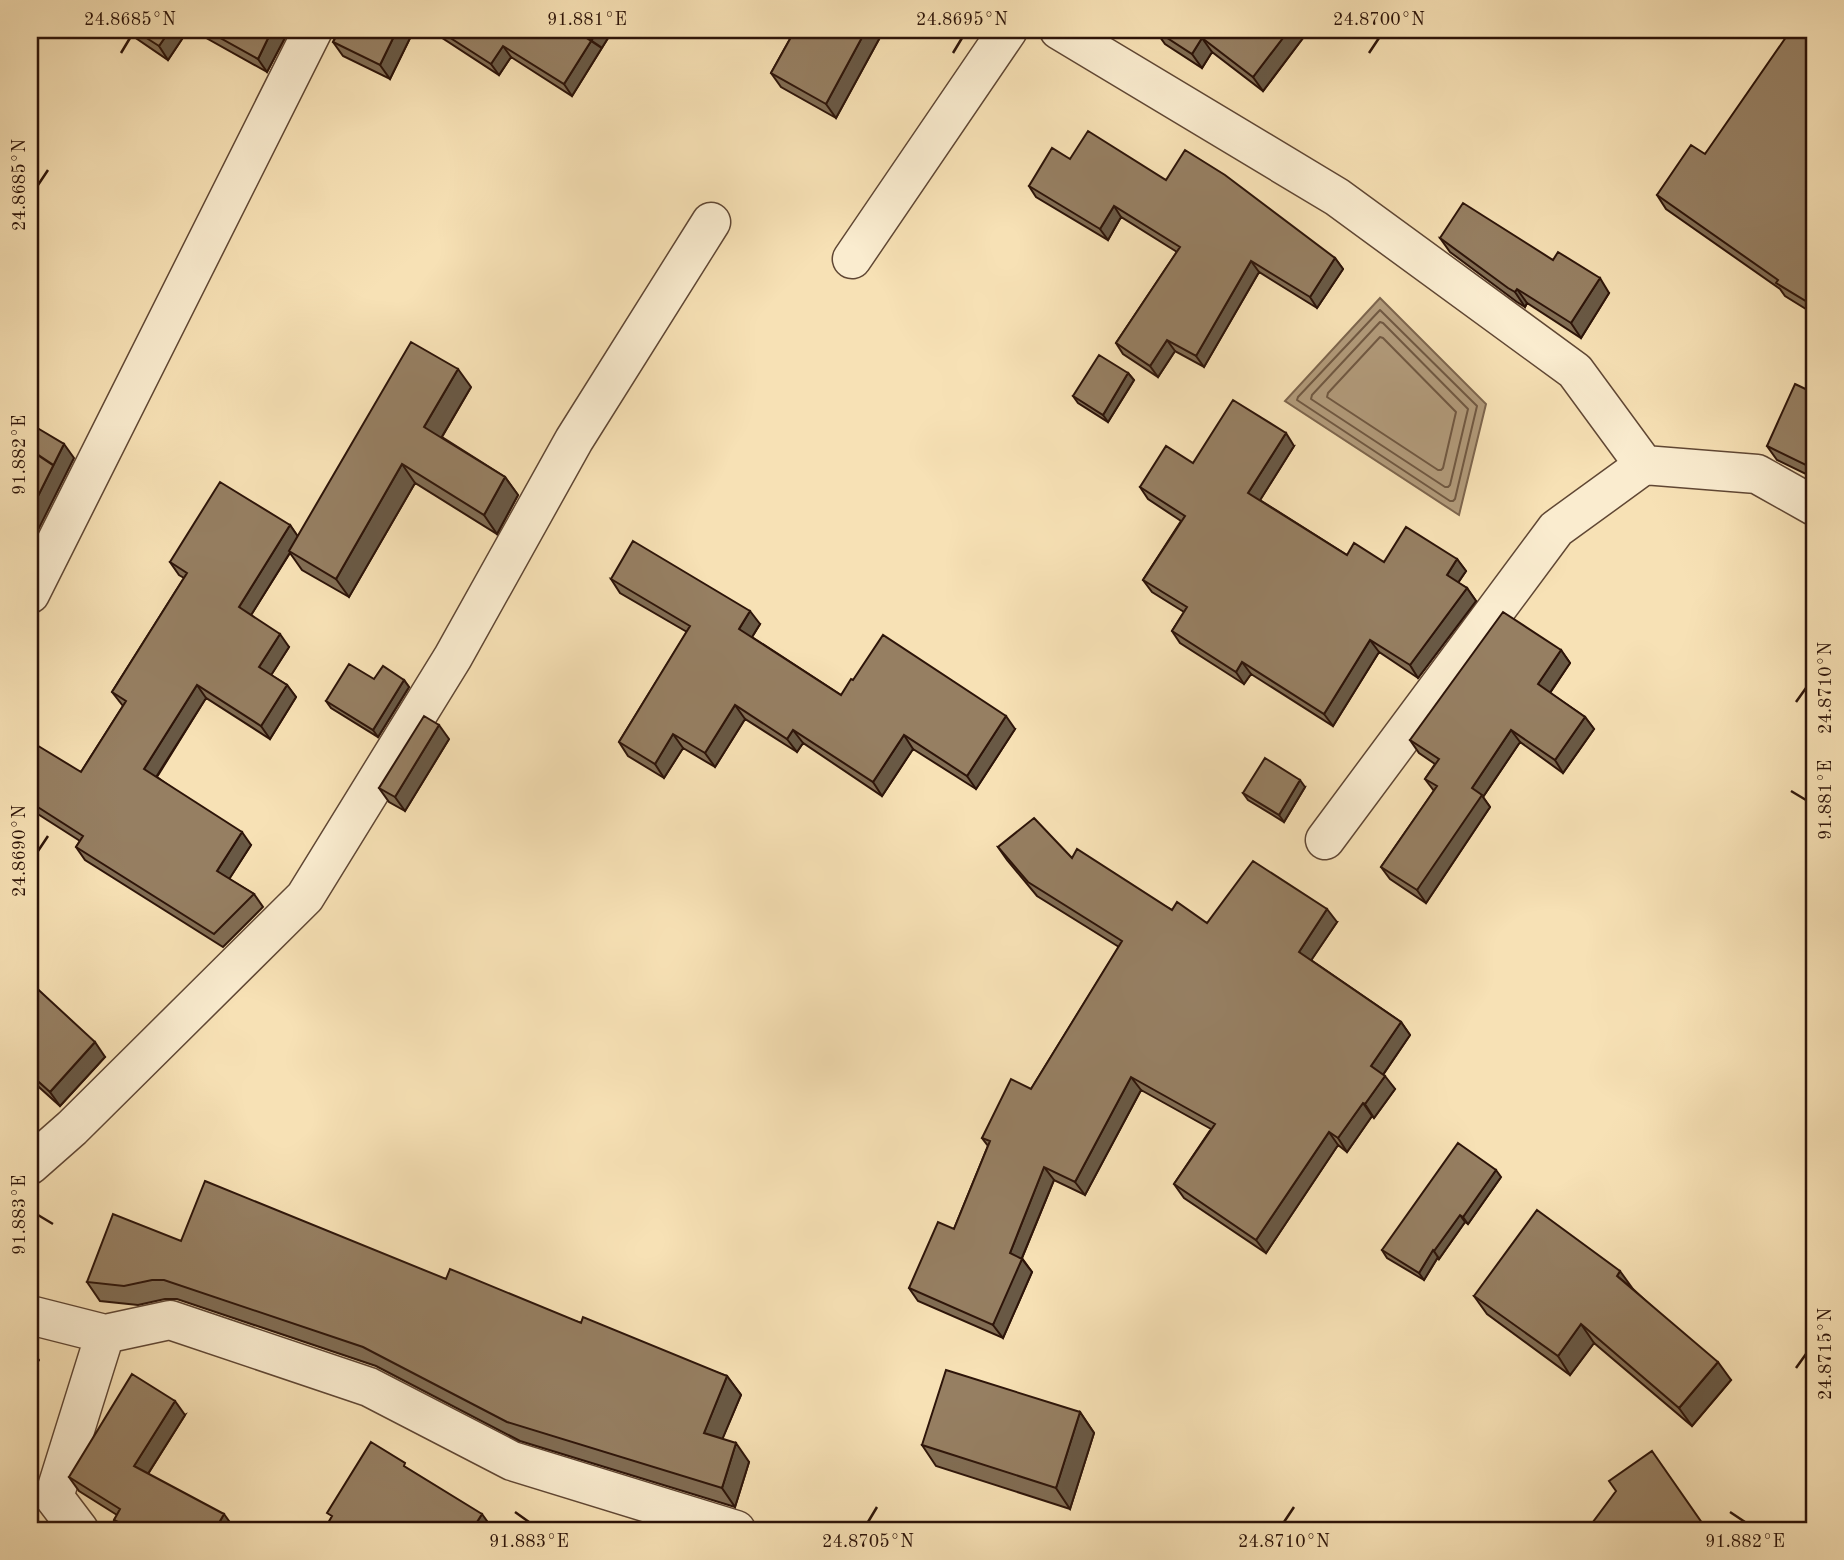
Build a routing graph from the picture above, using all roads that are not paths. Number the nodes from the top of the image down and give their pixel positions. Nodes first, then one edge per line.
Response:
1 (313, 30) edge
2 (1007, 30) edge
3 (1059, 30) edge
4 (711, 222) dead end
5 (852, 259) dead end
6 (1644, 465) junction
7 (1814, 506) edge
8 (30, 594) edge
9 (1325, 840) dead end
10 (30, 1165) edge
11 (30, 1315) edge
12 (106, 1334) junction
13 (79, 1530) edge
14 (736, 1530) edge

1 - 8 street
2 - 5 street
3 - 6 street
4 - 10 street
6 - 7 street
6 - 9 street
11 - 12 street
12 - 13 street
12 - 14 street

